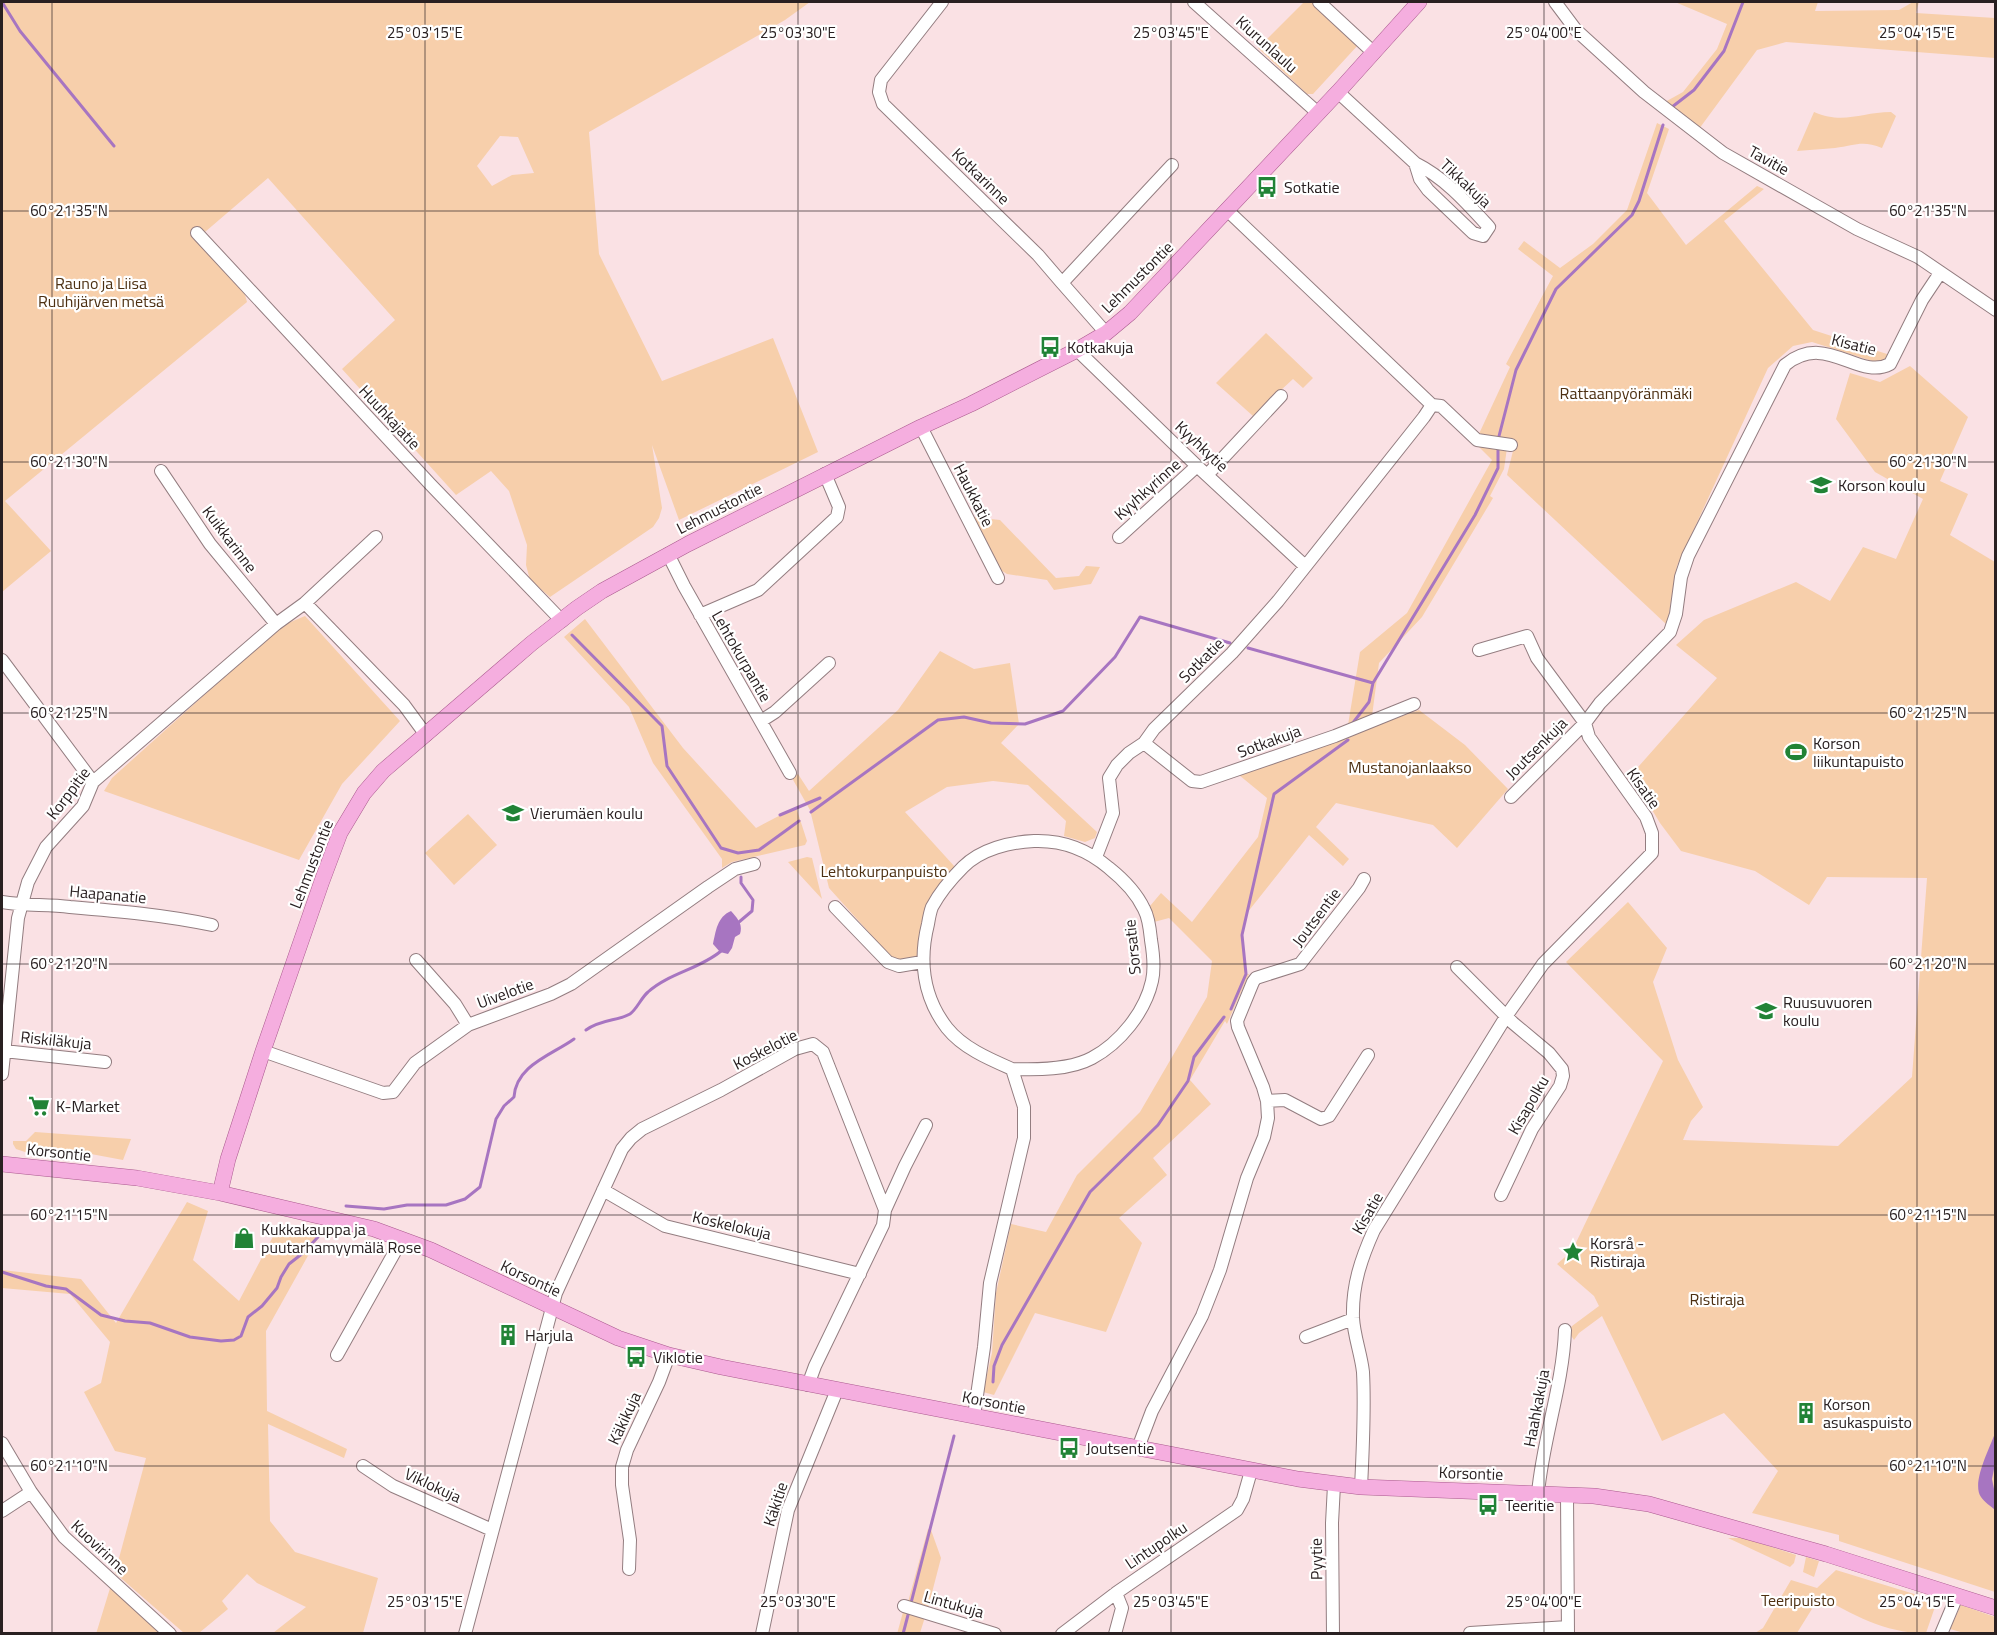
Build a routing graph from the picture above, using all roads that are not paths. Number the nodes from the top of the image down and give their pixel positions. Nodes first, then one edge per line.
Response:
1 (942, 2) edge
2 (1194, 2) edge
3 (1319, 2) edge
4 (1419, 2) edge
5 (1555, 2) edge
6 (1374, 53) junction
7 (1338, 92) junction
8 (1318, 113) junction
9 (1415, 163) junction
10 (1172, 165) dead end
11 (1227, 210) junction
12 (197, 233) dead end
13 (1940, 273) junction
14 (1062, 284) junction
15 (1995, 310) edge
16 (1106, 333) junction
17 (1077, 350) junction
18 (1281, 396) dead end
19 (1431, 405) junction
20 (921, 427) junction
21 (1511, 445) dead end
22 (1197, 466) junction
23 (162, 471) dead end
24 (825, 474) junction
25 (1208, 474) junction
26 (376, 537) dead end
27 (1119, 537) dead end
28 (668, 554) junction
29 (1305, 566) junction
30 (998, 578) dead end
31 (305, 603) junction
32 (700, 615) junction
33 (562, 621) junction
34 (276, 624) junction
35 (1479, 651) dead end
36 (2, 660) edge
37 (829, 663) dead end
38 (1413, 704) dead end
39 (760, 721) junction
40 (1584, 723) junction
41 (426, 735) junction
42 (1144, 743) junction
43 (790, 773) dead end
44 (93, 782) junction
45 (1511, 797) dead end
46 (1096, 856) junction
47 (754, 864) dead end
48 (1364, 879) dead end
49 (2, 902) edge
50 (21, 906) junction
51 (835, 907) dead end
52 (212, 925) dead end
53 (416, 960) dead end
54 (922, 962) junction
55 (1457, 967) dead end
56 (1507, 1015) junction
57 (468, 1025) junction
58 (4, 1051) junction
59 (263, 1051) junction
60 (1368, 1055) dead end
61 (105, 1062) dead end
62 (1012, 1069) junction
63 (2, 1074) edge
64 (1267, 1101) junction
65 (926, 1125) dead end
66 (2, 1164) edge
67 (603, 1190) junction
68 (220, 1193) junction
69 (1502, 1195) dead end
70 (885, 1210) junction
71 (402, 1239) junction
72 (860, 1274) junction
73 (552, 1308) junction
74 (1353, 1319) junction
75 (1565, 1330) dead end
76 (1306, 1337) dead end
77 (337, 1355) dead end
78 (669, 1356) junction
79 (808, 1385) junction
80 (837, 1390) junction
81 (974, 1416) junction
82 (2, 1443) edge
83 (1138, 1448) junction
84 (363, 1466) dead end
85 (1251, 1471) junction
86 (1334, 1485) junction
87 (1361, 1487) junction
88 (31, 1492) junction
89 (1538, 1493) junction
90 (1567, 1495) junction
91 (2, 1511) edge
92 (492, 1530) junction
93 (629, 1569) dead end
94 (1116, 1593) junction
95 (1957, 1596) junction
96 (904, 1606) dead end
97 (1995, 1608) edge
98 (1568, 1630) edge
99 (1470, 1633) edge
100 (170, 1634) edge
101 (465, 1634) edge
102 (762, 1634) edge
103 (995, 1634) edge
104 (1062, 1634) edge
105 (1115, 1634) edge
106 (1333, 1634) edge
107 (1941, 1634) edge

1 - 14 street, Kotkarinne
2 - 8 street, Kiurunlaulu
3 - 6 street
4 - 6 main road, Lehmustontie
5 - 13 street, Tavitie
6 - 7 main road, Lehmustontie
7 - 8 main road, Lehmustontie
7 - 9 street, Tikkakuja
8 - 11 main road, Lehmustontie
9 - 9 street, Tikkakuja
10 - 14 street
11 - 16 main road, Lehmustontie
11 - 19 street
12 - 33 street, Huuhkajatie
13 - 15 street, Tavitie
13 - 40 street, Kisatie
14 - 16 street
16 - 17 main road, Lehmustontie
17 - 20 main road, Lehmustontie
17 - 22 street, Kyyhkytie
18 - 25 street
19 - 21 street
19 - 29 street, Sotkatie
20 - 24 main road, Lehmustontie
20 - 30 street, Haukkatie
22 - 25 street, Kyyhkytie
22 - 27 street, Kyyhkyrinne
23 - 34 street, Kuikkarinne
24 - 28 main road, Lehmustontie
24 - 32 street
25 - 29 street, Kyyhkytie
26 - 31 street, Korppitie
28 - 32 street, Lehtokurpantie
28 - 33 main road, Lehmustontie
29 - 42 street, Sotkatie
31 - 34 street, Korppitie
31 - 41 street
32 - 39 street, Lehtokurpantie
33 - 41 main road, Lehmustontie
34 - 44 street, Korppitie
35 - 40 street
36 - 44 street
37 - 39 street
38 - 42 street, Sotkakuja
39 - 43 street, Lehtokurpantie
40 - 45 street, Joutsenkuja
40 - 56 street, Kisatie
41 - 59 main road, Lehmustontie
42 - 46 street, Sotkatie
44 - 50 street, Korppitie
46 - 54 street, Sorsatie
46 - 62 street, Sorsatie
47 - 57 street, Uivelotie
48 - 64 street, Joutsentie
49 - 50 street, Haapanatie
50 - 52 street, Haapanatie
50 - 58 street, Korppitie
51 - 54 street
53 - 57 street
54 - 62 street, Sorsatie
55 - 56 street
56 - 69 street, Kisapolku
56 - 74 street, Kisatie
57 - 59 street, Uivelotie
58 - 61 street, Riskiläkuja
58 - 63 street, Korppitie
59 - 68 main road, Lehmustontie
60 - 64 street
62 - 81 street
64 - 83 street, Joutsentie
65 - 70 street
66 - 68 main road, Korsontie
67 - 70 street, Koskelotie
67 - 72 street, Koskelokuja
67 - 73 street, Koskelotie
68 - 71 main road, Korsontie
70 - 72 street
71 - 73 main road, Korsontie
71 - 77 street
72 - 79 street
73 - 78 main road, Korsontie
73 - 92 street
74 - 76 street
74 - 87 street, Kisatie
75 - 89 street, Haahkakuja
78 - 79 main road, Korsontie
78 - 93 street, Käkikuja
79 - 80 main road, Korsontie
80 - 81 main road, Korsontie
80 - 102 street, Käkitie
81 - 83 main road, Korsontie
82 - 88 street, Kuovirinne
83 - 85 main road, Korsontie
84 - 92 street, Viklokuja
85 - 86 main road, Korsontie
85 - 94 street, Lintupolku
86 - 87 main road, Korsontie
86 - 106 street, Pyytie
87 - 89 main road, Korsontie
88 - 91 street
88 - 100 street, Kuovirinne
89 - 90 main road, Korsontie
90 - 95 main road, Korsontie
90 - 98 street
92 - 101 street
94 - 104 street, Lintupolku
94 - 105 street
95 - 97 main road, Korsontie
95 - 107 street
96 - 103 street, Lintukuja
98 - 99 street

